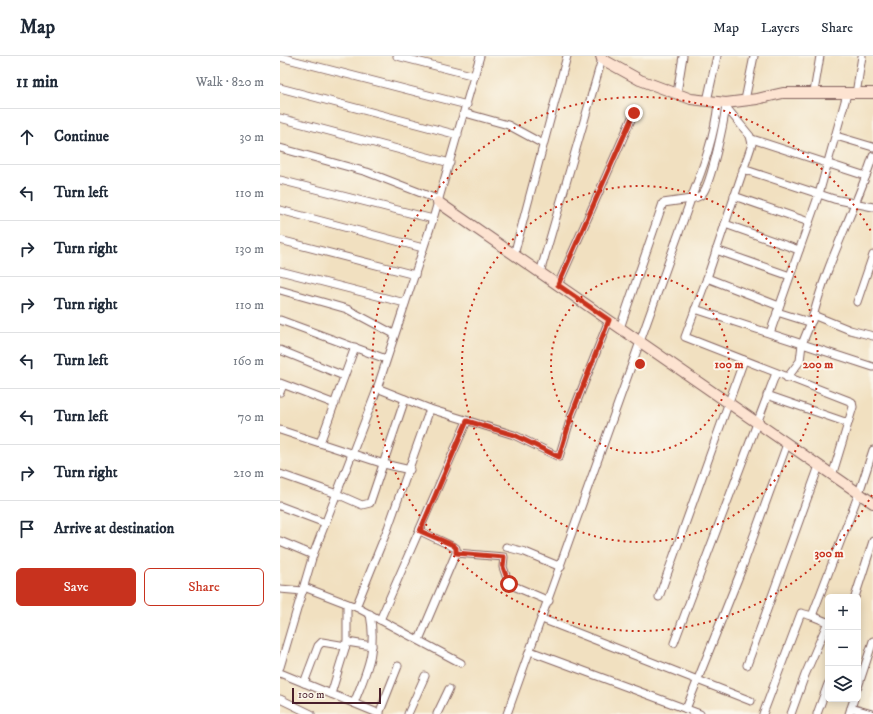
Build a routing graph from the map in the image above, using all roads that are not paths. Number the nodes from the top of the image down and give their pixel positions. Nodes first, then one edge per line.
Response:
1 (396, 56) edge
2 (480, 56) edge
3 (567, 56) edge
4 (683, 56) edge
5 (718, 56) edge
6 (754, 56) edge
7 (820, 56) edge
8 (862, 56) edge
9 (280, 57) edge
10 (601, 57) edge
11 (475, 76) junction
12 (280, 88) edge
13 (814, 92) junction
14 (677, 93) junction
15 (873, 93) edge
16 (851, 94) junction
17 (745, 100) junction
18 (707, 101) junction
19 (724, 104) junction
20 (466, 109) junction
21 (634, 113) dead end
22 (280, 118) edge
23 (458, 135) junction
24 (836, 136) junction
25 (752, 139) junction
26 (544, 144) junction
27 (873, 147) edge
28 (280, 148) edge
29 (872, 161) edge
30 (450, 163) junction
31 (826, 164) junction
32 (743, 169) junction
33 (866, 176) junction
34 (280, 180) edge
35 (819, 194) junction
36 (734, 196) junction
37 (691, 199) junction
38 (439, 201) junction
39 (856, 203) junction
40 (873, 206) edge
41 (280, 210) edge
42 (433, 219) junction
43 (809, 222) junction
44 (725, 224) junction
45 (280, 240) edge
46 (423, 248) junction
47 (716, 250) junction
48 (799, 250) junction
49 (514, 255) junction
50 (873, 255) edge
51 (280, 271) edge
52 (540, 273) junction
53 (415, 274) junction
54 (790, 276) junction
55 (707, 278) junction
56 (558, 285) junction
57 (280, 290) edge
58 (857, 302) dead end
59 (405, 303) junction
60 (695, 309) junction
61 (778, 309) junction
62 (812, 318) junction
63 (280, 320) edge
64 (609, 320) junction
65 (620, 328) junction
66 (770, 333) junction
67 (394, 334) junction
68 (873, 336) edge
69 (639, 341) junction
70 (802, 344) junction
71 (355, 347) junction
72 (280, 350) edge
73 (386, 359) junction
74 (744, 360) junction
75 (873, 368) edge
76 (776, 373) junction
77 (344, 376) junction
78 (787, 378) junction
79 (281, 384) edge
80 (377, 388) junction
81 (280, 392) edge
82 (768, 395) junction
83 (405, 399) junction
84 (728, 403) junction
85 (335, 404) junction
86 (430, 409) junction
87 (467, 421) junction
88 (757, 423) junction
89 (848, 424) junction
90 (280, 430) edge
91 (320, 443) junction
92 (787, 444) junction
93 (873, 450) edge
94 (353, 454) junction
95 (384, 464) junction
96 (819, 466) junction
97 (410, 470) junction
98 (280, 474) edge
99 (832, 476) junction
100 (859, 493) junction
101 (337, 494) junction
102 (873, 503) edge
103 (280, 506) edge
104 (325, 523) junction
105 (420, 531) junction
106 (873, 541) edge
107 (280, 542) edge
108 (506, 547) dead end
109 (456, 553) junction
110 (313, 555) junction
111 (561, 567) junction
112 (304, 589) junction
113 (280, 590) edge
114 (856, 594) edge
115 (658, 597) dead end
116 (549, 601) junction
117 (347, 604) junction
118 (356, 607) junction
119 (370, 614) junction
120 (812, 616) junction
121 (542, 619) junction
122 (380, 620) junction
123 (825, 621) edge
124 (825, 629) edge
125 (419, 640) junction
126 (873, 642) edge
127 (674, 643) dead end
128 (346, 644) junction
129 (372, 646) junction
130 (530, 651) junction
131 (461, 664) dead end
132 (747, 665) dead end
133 (398, 666) dead end
134 (280, 667) edge
135 (280, 673) edge
136 (425, 676) dead end
137 (861, 679) edge
138 (698, 680) junction
139 (304, 683) junction
140 (449, 689) dead end
141 (825, 692) edge
142 (331, 694) junction
143 (280, 699) edge
144 (751, 701) dead end
145 (354, 703) junction
146 (686, 709) junction
147 (850, 711) edge
148 (311, 714) edge
149 (379, 714) edge
150 (408, 714) edge
151 (437, 714) edge
152 (507, 714) edge
153 (700, 714) edge
154 (762, 714) edge
155 (791, 714) edge
156 (817, 714) edge
157 (872, 714) edge

1 - 11 street
2 - 11 street
3 - 26 street
4 - 14 street
5 - 18 street
6 - 17 street
7 - 13 street
8 - 16 street
9 - 20 street
10 - 14 street
10 - 52 street
11 - 20 street
12 - 23 street
13 - 16 street
13 - 17 street
14 - 18 street
15 - 16 street
16 - 24 street
17 - 19 street
18 - 19 street
19 - 25 street
19 - 37 street
19 - 37 street
20 - 23 street
20 - 26 street
21 - 56 street
22 - 30 street
23 - 30 street
24 - 27 street
24 - 31 street
25 - 31 street
25 - 32 street
26 - 49 street
28 - 38 street
29 - 33 street
30 - 38 street
31 - 33 street
31 - 35 street
32 - 35 street
32 - 36 street
33 - 39 street
34 - 42 street
35 - 39 street
35 - 43 street
36 - 43 street
36 - 44 street
37 - 65 street
37 - 69 street
38 - 42 street
38 - 49 street
39 - 40 street
39 - 62 street
41 - 46 street
42 - 46 street
43 - 48 street
44 - 47 street
44 - 48 street
45 - 53 street
46 - 53 street
47 - 54 street
47 - 55 street
48 - 54 street
49 - 52 street
50 - 58 street
51 - 59 street
52 - 56 street
53 - 59 street
54 - 61 street
55 - 60 street
55 - 61 street
56 - 64 street
57 - 67 street
59 - 67 street
60 - 66 street
60 - 74 street
61 - 62 street
61 - 66 street
62 - 68 street
62 - 70 street
63 - 71 street
64 - 65 street
64 - 87 street
65 - 69 street
66 - 70 street
67 - 73 street
69 - 84 street
69 - 111 street
70 - 75 street
70 - 78 street
71 - 73 street
71 - 77 street
72 - 77 street
73 - 80 street
74 - 76 street
74 - 84 street
76 - 78 street
76 - 82 street
77 - 85 street
78 - 89 street
79 - 81 street
79 - 85 street
80 - 83 street
80 - 94 street
82 - 88 street
82 - 89 street
83 - 86 street
83 - 95 street
84 - 88 street
84 - 115 street
85 - 91 street
86 - 87 street
86 - 97 street
87 - 105 street
88 - 92 street
88 - 127 street
89 - 99 street
90 - 91 street
91 - 94 street
92 - 96 street
92 - 138 street
93 - 100 street
94 - 95 street
94 - 101 street
95 - 97 street
95 - 101 street
96 - 99 street
96 - 132 street
97 - 118 street
98 - 101 street
99 - 100 street
100 - 102 street
100 - 120 street
101 - 104 street
103 - 104 street
104 - 110 street
105 - 109 street
105 - 122 street
106 - 114 street
107 - 110 street
108 - 111 street
109 - 116 street
109 - 125 street
110 - 112 street
111 - 116 street
112 - 113 street
112 - 117 street
112 - 134 street
116 - 121 street
117 - 118 street
117 - 128 street
118 - 119 street
119 - 122 street
119 - 129 street
120 - 123 street
120 - 154 street
121 - 130 street
121 - 138 street
122 - 125 street
124 - 155 street
125 - 131 street
126 - 137 street
128 - 129 street
128 - 139 street
128 - 142 street
129 - 145 street
130 - 146 street
130 - 152 street
133 - 149 street
135 - 139 street
136 - 150 street
138 - 144 street
138 - 146 street
139 - 142 street
140 - 151 street
141 - 156 street
142 - 145 street
143 - 148 street
145 - 149 street
146 - 153 street
147 - 157 street

